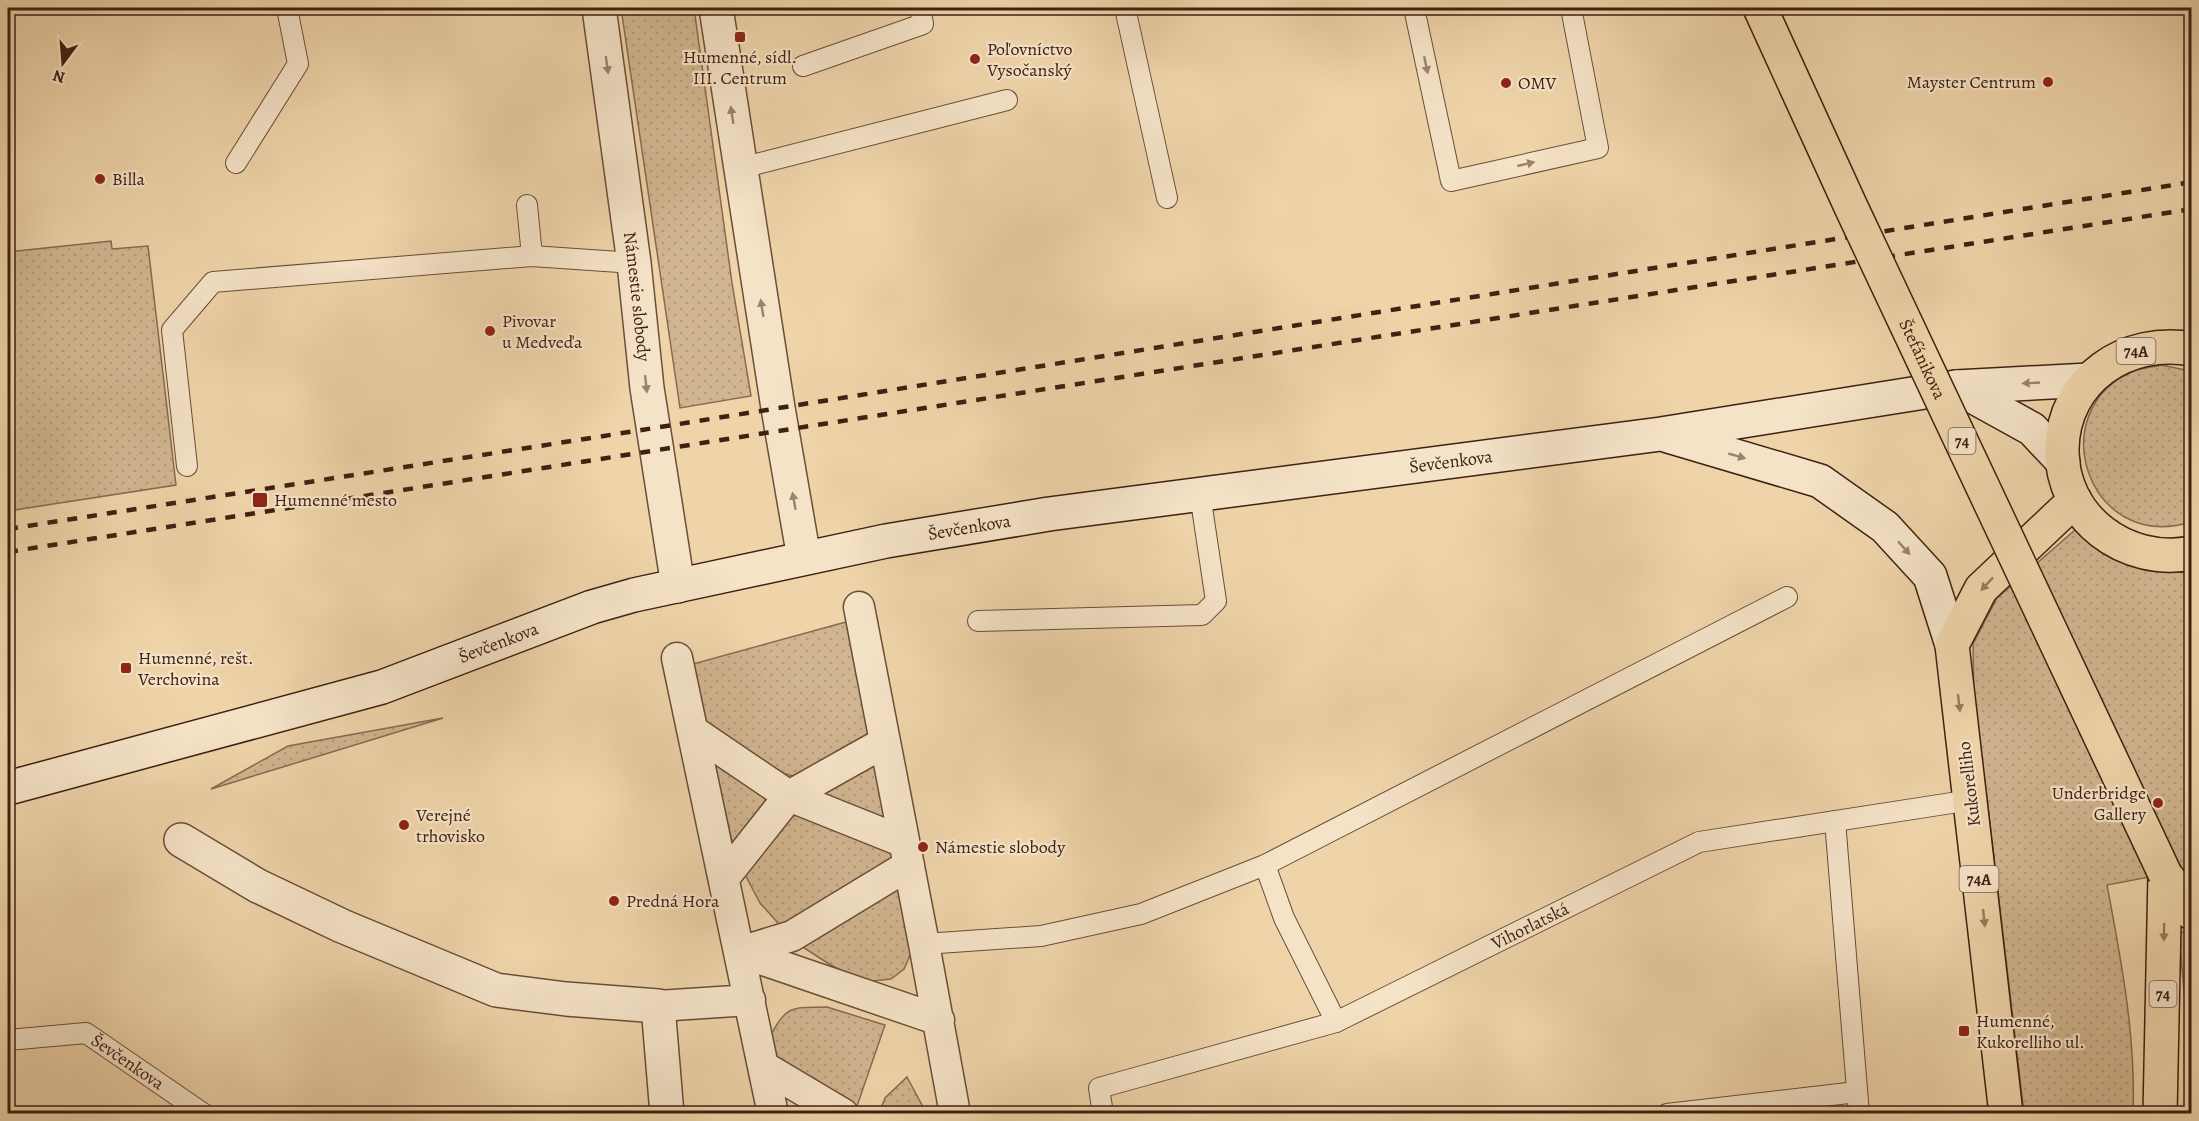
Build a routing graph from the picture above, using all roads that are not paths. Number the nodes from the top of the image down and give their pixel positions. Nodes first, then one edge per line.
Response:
1 (288, 8) edge
2 (599, 8) edge
3 (716, 8) edge
4 (920, 8) edge
5 (1125, 8) edge
6 (1414, 8) edge
7 (1571, 8) edge
8 (1760, 8) edge
9 (803, 66) dead end
10 (1007, 100) dead end
11 (236, 163) dead end
12 (741, 168) junction
13 (1167, 198) dead end
14 (527, 205) dead end
15 (532, 256) junction
16 (634, 263) junction
17 (2192, 349) edge
18 (2090, 380) junction
19 (1956, 387) junction
20 (1660, 434) junction
21 (2063, 462) junction
22 (187, 466) dead end
23 (1200, 494) junction
24 (2075, 500) junction
25 (2192, 554) edge
26 (804, 558) junction
27 (678, 586) junction
28 (1787, 597) dead end
29 (859, 607) dead end
30 (978, 621) dead end
31 (1952, 645) junction
32 (677, 658) dead end
33 (693, 731) junction
34 (885, 742) junction
35 (8, 788) edge
36 (789, 796) junction
37 (1971, 800) junction
38 (1835, 821) junction
39 (181, 840) dead end
40 (907, 854) junction
41 (1265, 865) junction
42 (2165, 873) junction
43 (724, 878) junction
44 (2192, 913) edge
45 (924, 944) junction
46 (740, 952) junction
47 (750, 1000) junction
48 (658, 1006) junction
49 (939, 1020) junction
50 (1336, 1022) junction
51 (8, 1040) edge
52 (764, 1066) junction
53 (1857, 1092) junction
54 (204, 1113) edge
55 (667, 1113) edge
56 (774, 1113) edge
57 (843, 1113) edge
58 (955, 1113) edge
59 (1103, 1113) edge
60 (1667, 1113) edge
61 (1859, 1113) edge
62 (2006, 1113) edge
63 (2160, 1113) edge

1 - 11 lane
2 -> 16 main road, Námestie slobody
12 -> 3 main road
4 - 9 lane
5 - 13 lane
6 -> 7 lane
8 - 42 main road, Štefánikova / 74, bridge
10 - 12 lane
26 -> 12 main road
14 - 15 lane
15 - 16 lane
15 - 22 lane
16 -> 27 main road, Námestie slobody
17 - 18 main road, 74A
18 -> 19 main road, Ševčenkova
18 - 21 main road, 74A
19 - 20 main road, Ševčenkova
19 - 21 main road
20 - 23 main road, Ševčenkova
20 -> 31 main road
21 - 24 main road, 74A
23 - 26 main road, Ševčenkova
23 - 30 lane
24 - 25 main road, 74A
24 -> 31 main road
26 - 27 main road, Ševčenkova
27 - 35 main road, Ševčenkova
28 - 41 lane
29 - 34 street
31 -> 37 main road, Kukorelliho / 74A
32 - 33 street
33 - 36 street
33 - 43 street
34 - 36 street
34 - 40 street
36 - 40 street
36 - 43 street
37 - 38 lane, Vihorlatská
37 -> 62 main road, Kukorelliho / 74A
38 - 50 lane, Vihorlatská
38 - 53 lane
39 - 48 main road
40 - 45 street
40 - 46 street
41 - 45 lane
41 - 50 lane
42 - 44 main road, 74
42 -> 63 main road, 74
43 - 46 street
45 - 49 street
46 - 47 street
46 - 49 street
47 - 48 street
47 - 52 street
48 - 55 main road
49 - 58 street
50 - 59 lane, Vihorlatská
51 - 54 lane, Ševčenkova
52 - 56 street
52 - 57 street
53 - 60 lane
53 - 61 lane

